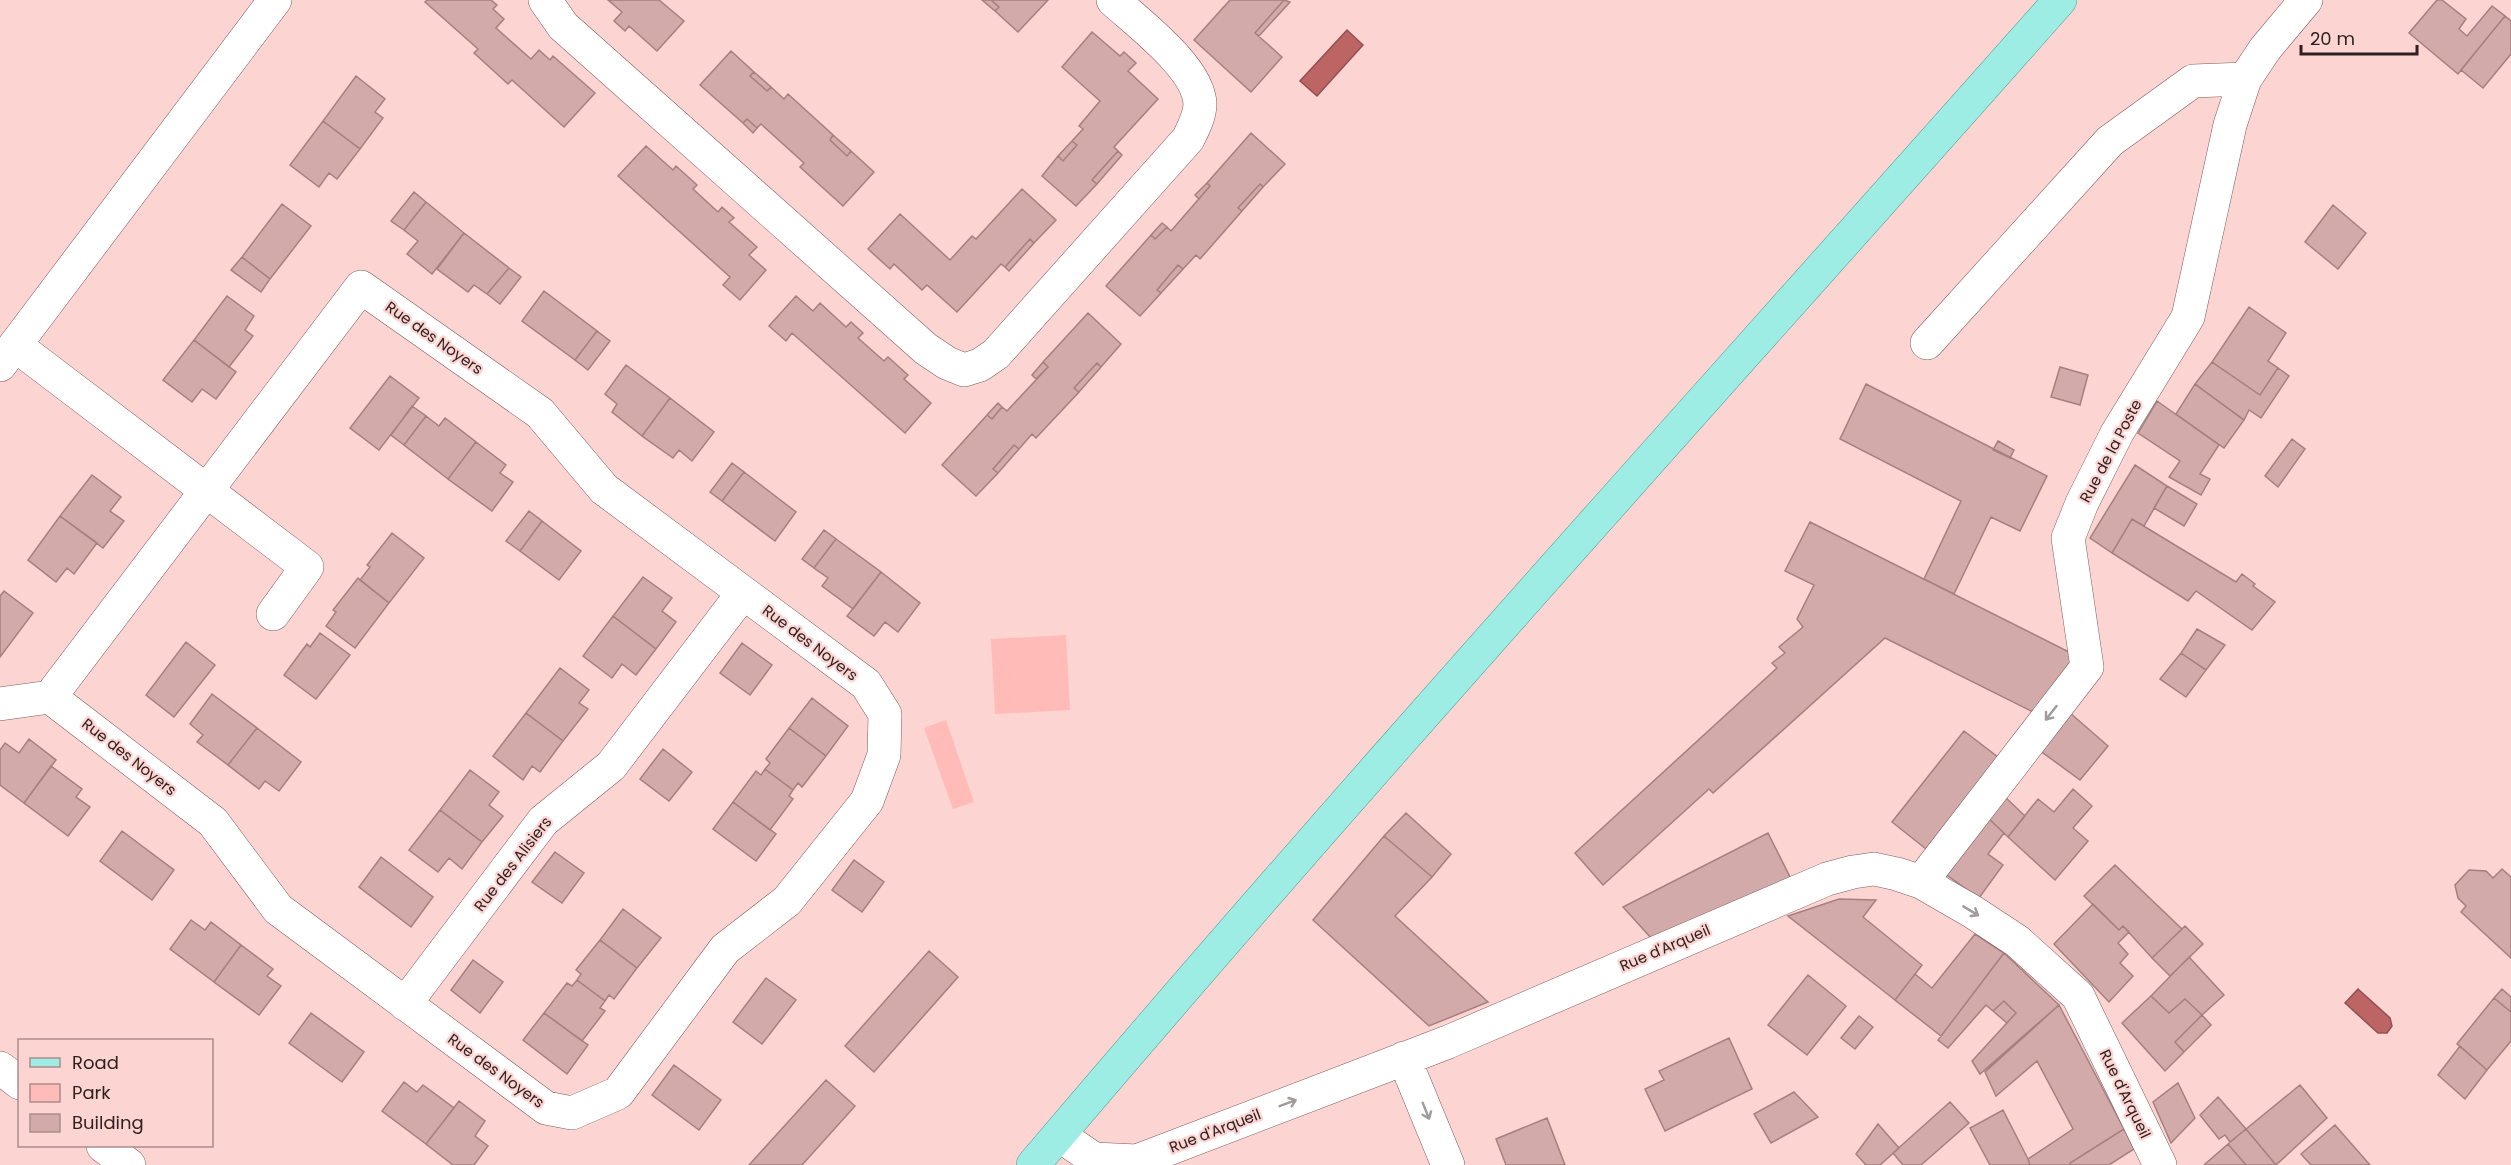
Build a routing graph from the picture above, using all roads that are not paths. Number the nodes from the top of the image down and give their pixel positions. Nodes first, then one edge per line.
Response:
1 (276, 0) edge
2 (545, 0) edge
3 (1113, 0) edge
4 (2060, 0) edge
5 (2306, 0) edge
6 (2245, 79) junction
7 (1927, 344) dead end
8 (7, 355) edge
9 (205, 492) junction
10 (743, 592) junction
11 (273, 614) dead end
12 (50, 697) junction
13 (0, 704) edge
14 (1921, 882) junction
15 (405, 1004) junction
16 (1404, 1058) junction
17 (0, 1068) edge
18 (18, 1082) edge
19 (1059, 1135) junction
20 (104, 1147) edge
21 (129, 1165) edge
22 (1034, 1165) edge
23 (1448, 1165) edge
24 (2160, 1165) edge

1 - 8 street
2 - 3 street
4 - 19 main road
5 - 6 street, Rue de la Poste
6 - 7 street
6 -> 14 street, Rue de la Poste
8 - 9 street
9 - 10 street, Rue des Noyers
9 - 11 street
9 - 12 street, Rue des Noyers
10 - 15 street, Rue des Alisiers
10 - 15 street, Rue des Noyers
12 - 13 street
12 - 15 street, Rue des Noyers
14 - 16 street, Rue d'Arqueil
14 -> 24 street, Rue d'Arqueil
19 -> 16 street, Rue d'Arqueil
16 -> 23 street
17 - 18 street
19 - 22 main road
20 - 21 street

